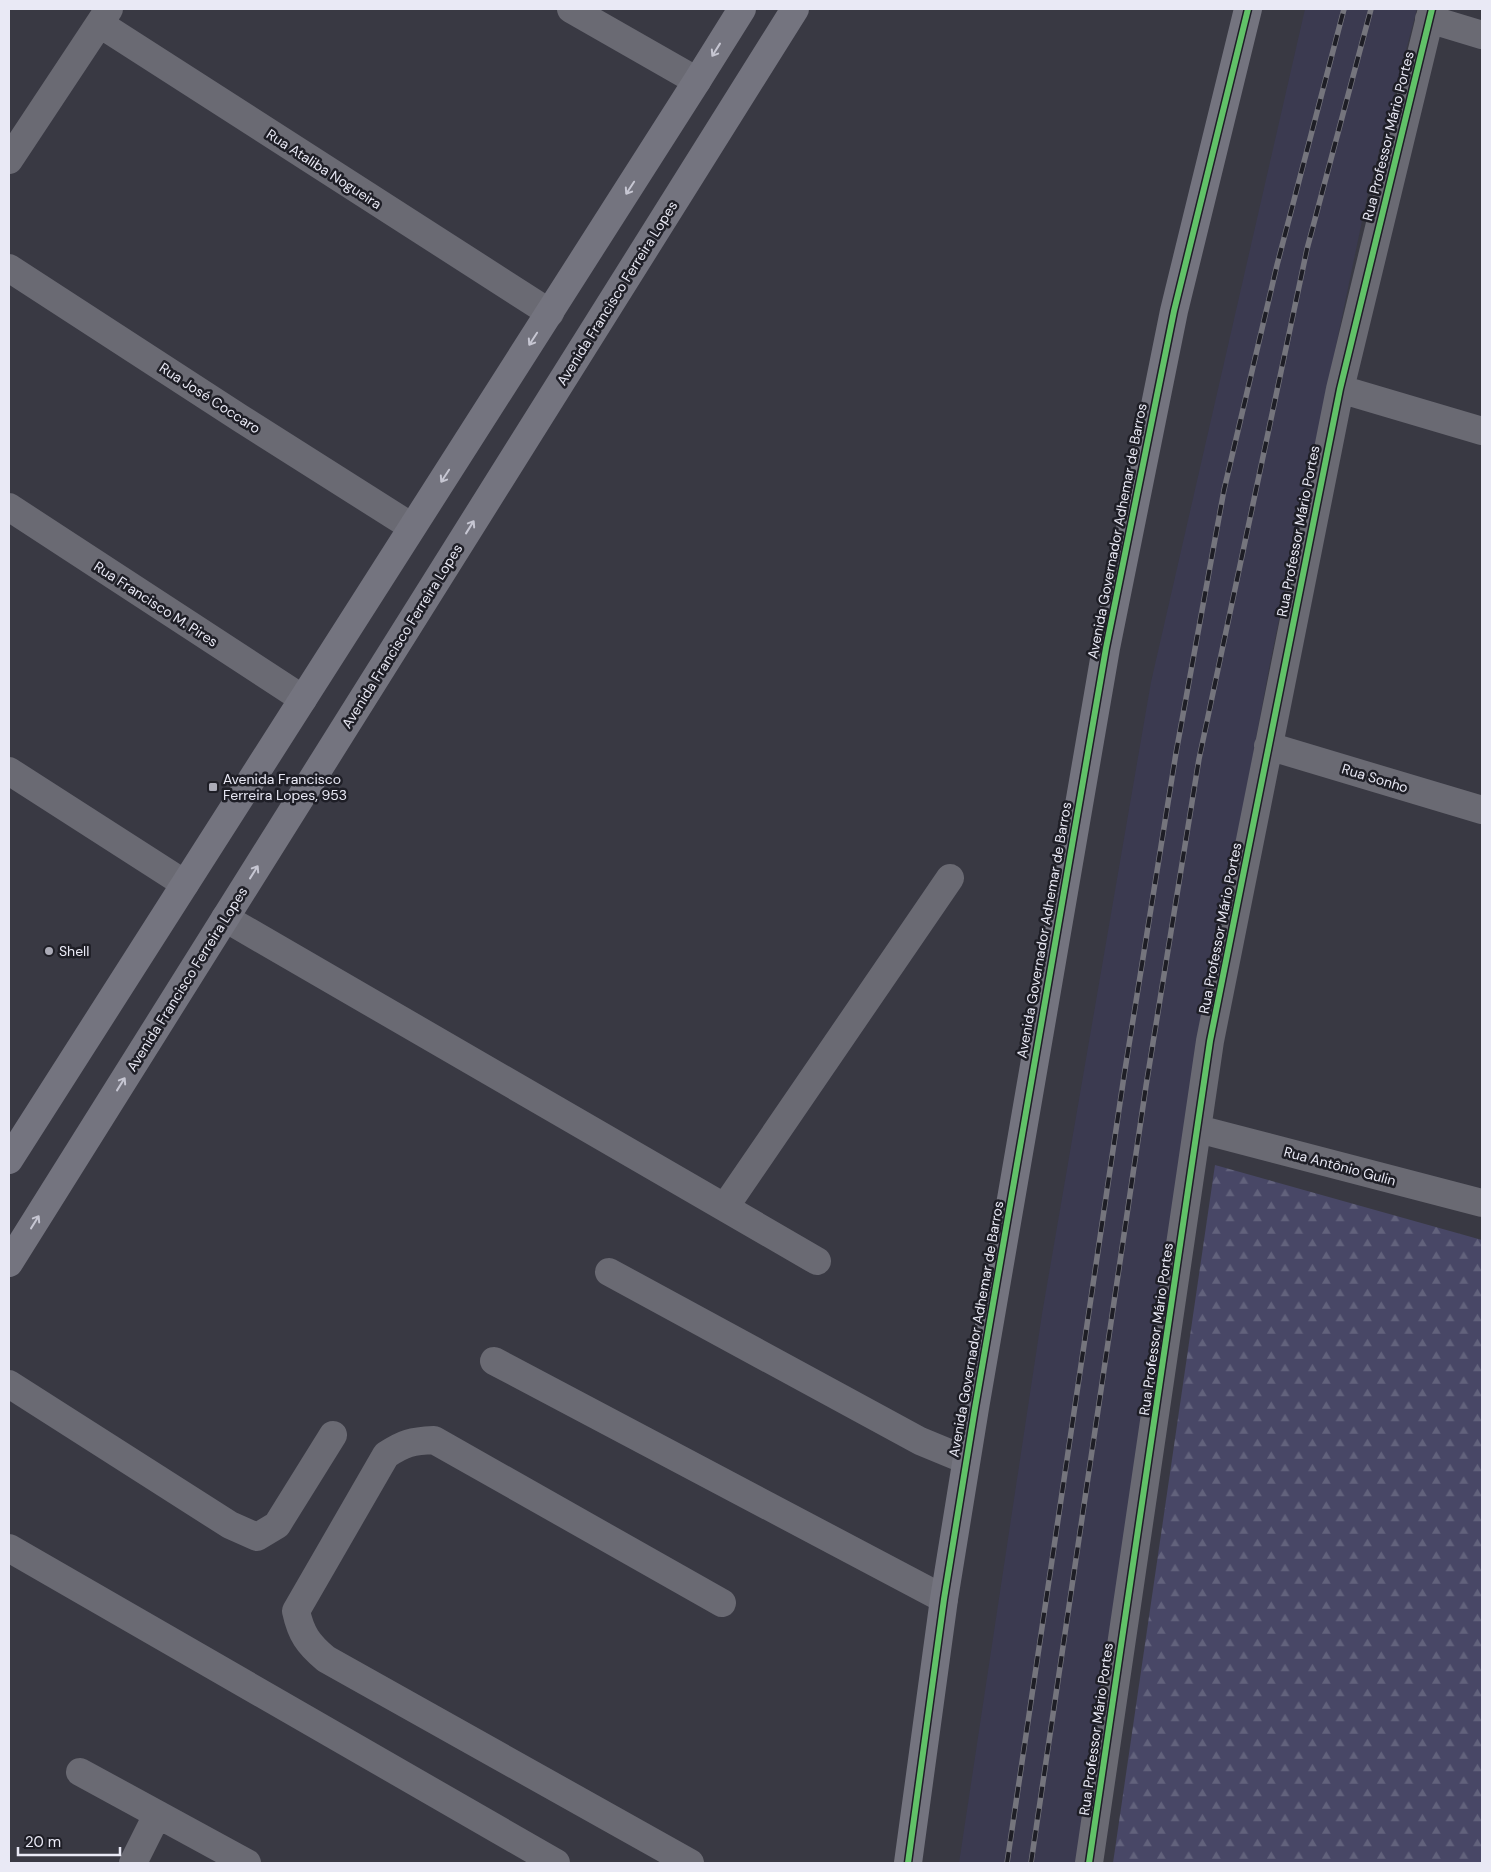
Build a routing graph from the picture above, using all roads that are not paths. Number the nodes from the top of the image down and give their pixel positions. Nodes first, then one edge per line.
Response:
1 (571, 9) edge
2 (742, 9) edge
3 (795, 9) edge
4 (1248, 9) edge
5 (1430, 14) edge
6 (105, 17) edge
7 (1482, 35) edge
8 (697, 82) junction
9 (9, 160) edge
10 (9, 268) edge
11 (550, 313) junction
12 (1340, 389) junction
13 (1482, 430) edge
14 (9, 507) edge
15 (412, 527) junction
16 (303, 699) junction
17 (1268, 746) junction
18 (9, 771) edge
19 (1482, 810) edge
20 (950, 878) dead end
21 (184, 884) junction
22 (225, 918) junction
23 (1198, 1129) junction
24 (9, 1160) edge
25 (1482, 1203) edge
26 (725, 1207) junction
27 (817, 1261) dead end
28 (9, 1263) edge
29 (609, 1272) dead end
30 (494, 1361) dead end
31 (9, 1384) edge
32 (333, 1436) dead end
33 (966, 1460) junction
34 (9, 1548) edge
35 (944, 1599) junction
36 (722, 1603) dead end
37 (80, 1772) dead end
38 (157, 1815) junction
39 (133, 1863) edge
40 (247, 1863) edge
41 (556, 1863) edge
42 (690, 1863) edge
43 (908, 1863) edge
44 (1089, 1863) edge

1 - 8 street
2 -> 8 main road
22 -> 3 main road, Avenida Francisco Ferreira Lopes
4 - 33 main road, Avenida Governador Adhemar de Barros
5 - 7 street
5 - 12 street, Rua Professor Mário Portes
6 - 9 street
6 - 11 street, Rua Ataliba Nogueira
8 -> 11 main road
10 - 15 street, Rua José Coccaro
11 -> 15 main road
12 - 13 street
12 - 17 street, Rua Professor Mário Portes
14 - 16 street, Rua Francisco M. Pires
15 - 16 main road
16 - 21 main road
17 - 19 street, Rua Sonho
17 - 23 street, Rua Professor Mário Portes
18 - 21 street
20 - 26 street
21 - 24 main road
22 - 26 street
28 -> 22 main road, Avenida Francisco Ferreira Lopes
23 - 25 street, Rua Antônio Gulin
23 - 44 street, Rua Professor Mário Portes
26 - 27 street
29 - 33 street
30 - 35 street
31 - 32 street
33 - 35 main road, Avenida Governador Adhemar de Barros
34 - 41 street
35 - 43 main road, Avenida Governador Adhemar de Barros
36 - 42 street
37 - 38 street
38 - 39 street
38 - 40 street

